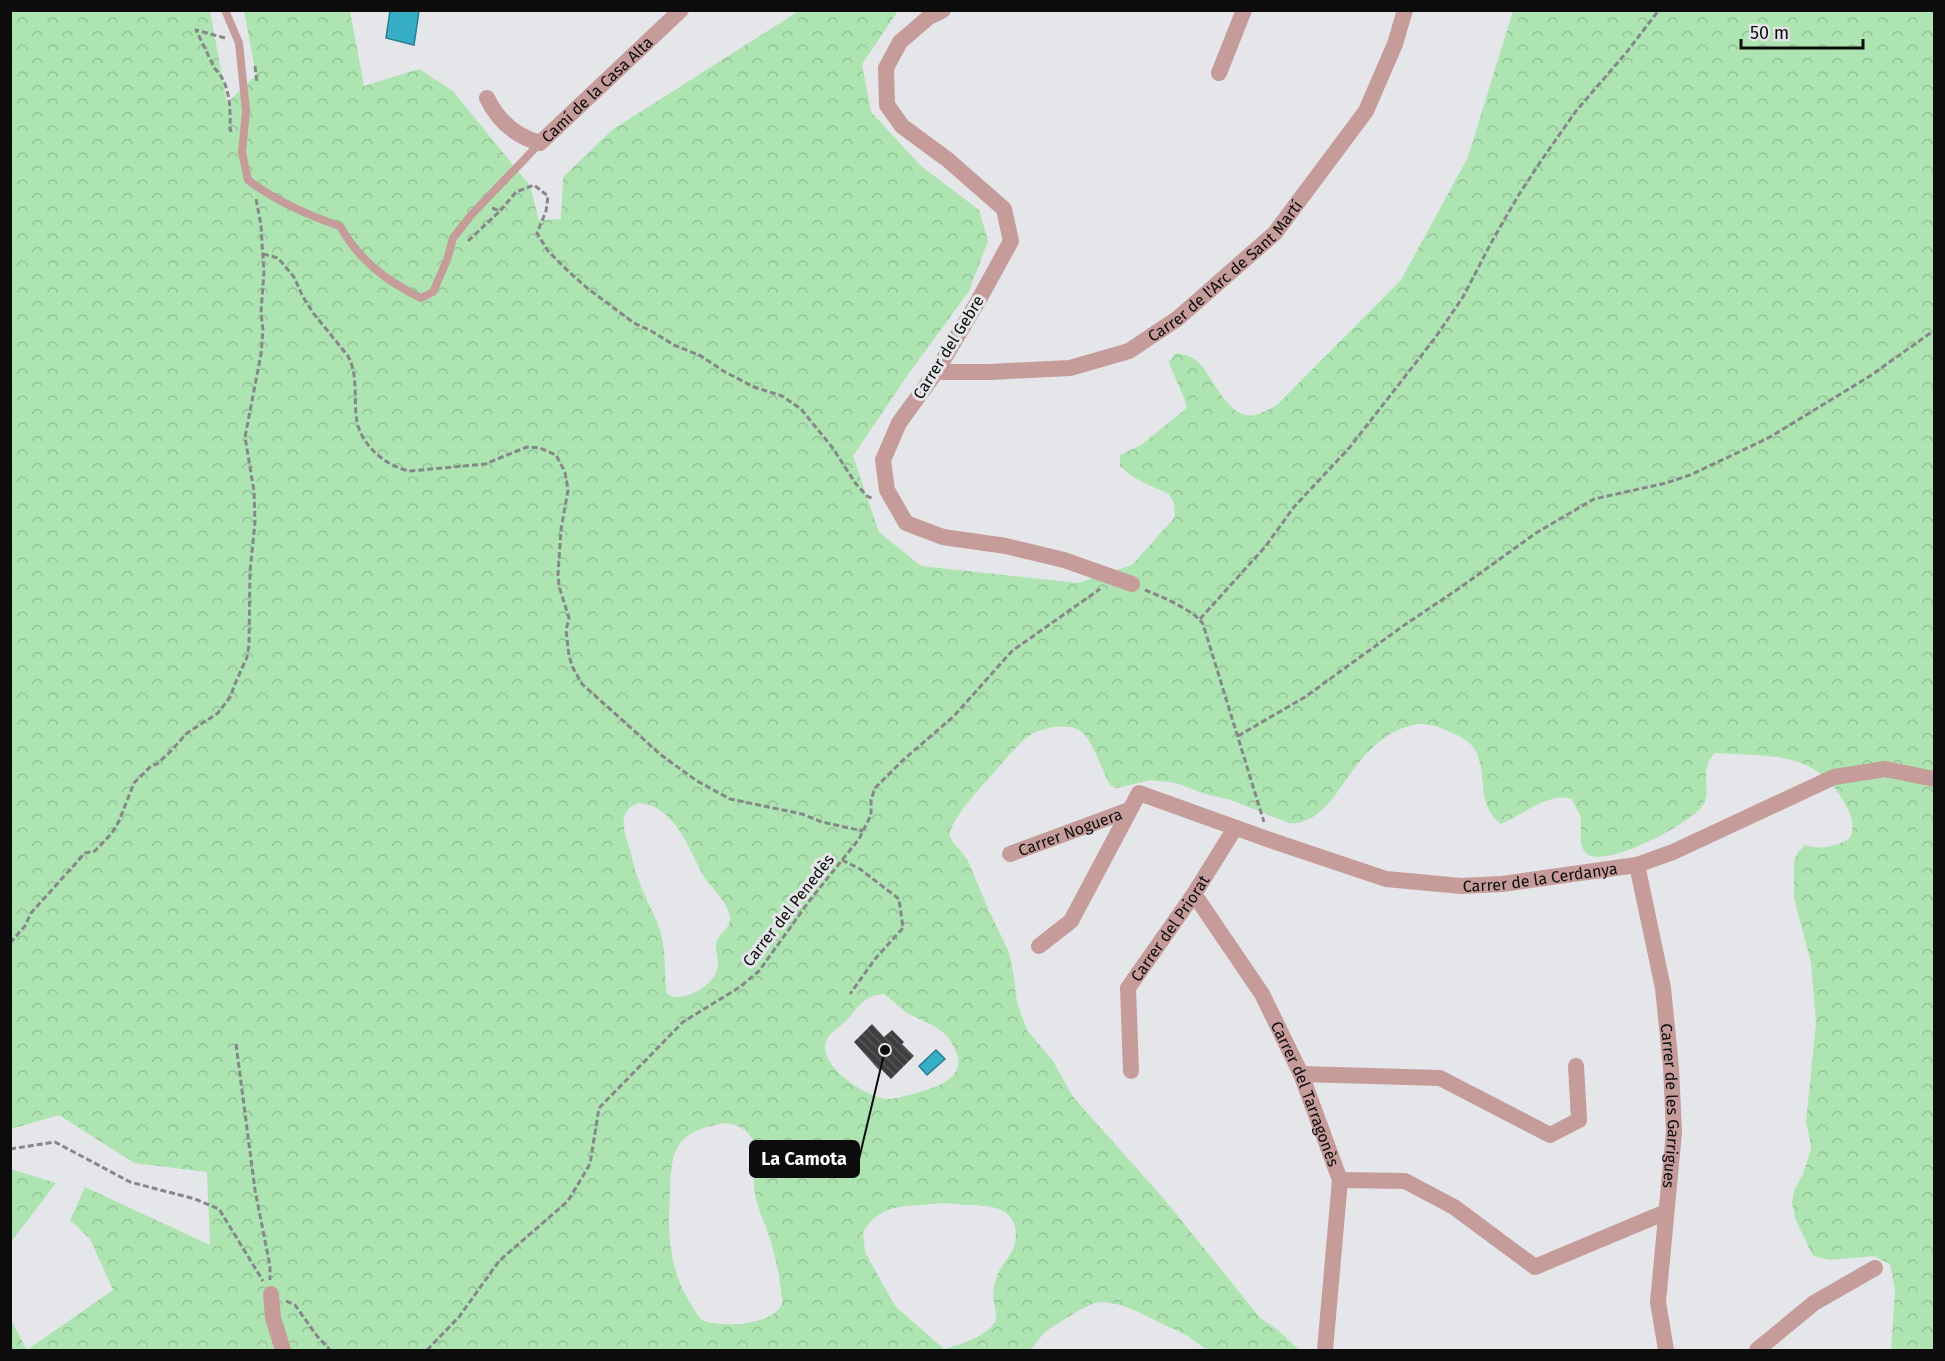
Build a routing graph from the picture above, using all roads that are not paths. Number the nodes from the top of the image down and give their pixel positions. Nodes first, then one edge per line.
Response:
1 (225, 10) edge
2 (681, 10) edge
3 (943, 10) edge
4 (1245, 10) edge
5 (1405, 10) edge
6 (1219, 73) dead end
7 (487, 98) dead end
8 (540, 143) junction
9 (936, 372) junction
10 (1132, 584) road end
11 (1935, 779) edge
12 (1129, 810) junction
13 (1235, 828) junction
14 (1010, 854) dead end
15 (1637, 865) junction
16 (1194, 894) junction
17 (1039, 946) dead end
18 (1576, 1066) dead end
19 (1131, 1071) dead end
20 (1301, 1074) junction
21 (1340, 1180) junction
22 (1666, 1212) junction
23 (1875, 1268) dead end
24 (271, 1294) road end
25 (283, 1350) edge
26 (1325, 1350) edge
27 (1666, 1350) edge
28 (1756, 1350) edge

1 - 8 lane
2 - 8 street, Camí de la Casa Alta
3 - 9 street, Carrer del Gebre
4 - 6 street
5 - 9 street, Carrer de l'Arc de Sant Martí
7 - 8 street, Camí de la Casa Alta
9 - 10 street, Carrer del Gebre
11 - 15 street, Carrer de la Cerdanya
12 - 13 street, Carrer de la Cerdanya
12 - 14 street, Carrer Noguera
12 - 17 street
13 - 15 street, Carrer de la Cerdanya
13 - 16 street, Carrer del Priorat
15 - 22 street, Carrer de les Garrigues
16 - 19 street, Carrer del Priorat
16 - 20 street, Carrer del Tarragonès
18 - 20 street
20 - 21 street, Carrer del Tarragonès
21 - 22 street
21 - 26 street, Carrer del Tarragonès
22 - 27 street, Carrer de les Garrigues
23 - 28 street
24 - 25 street

